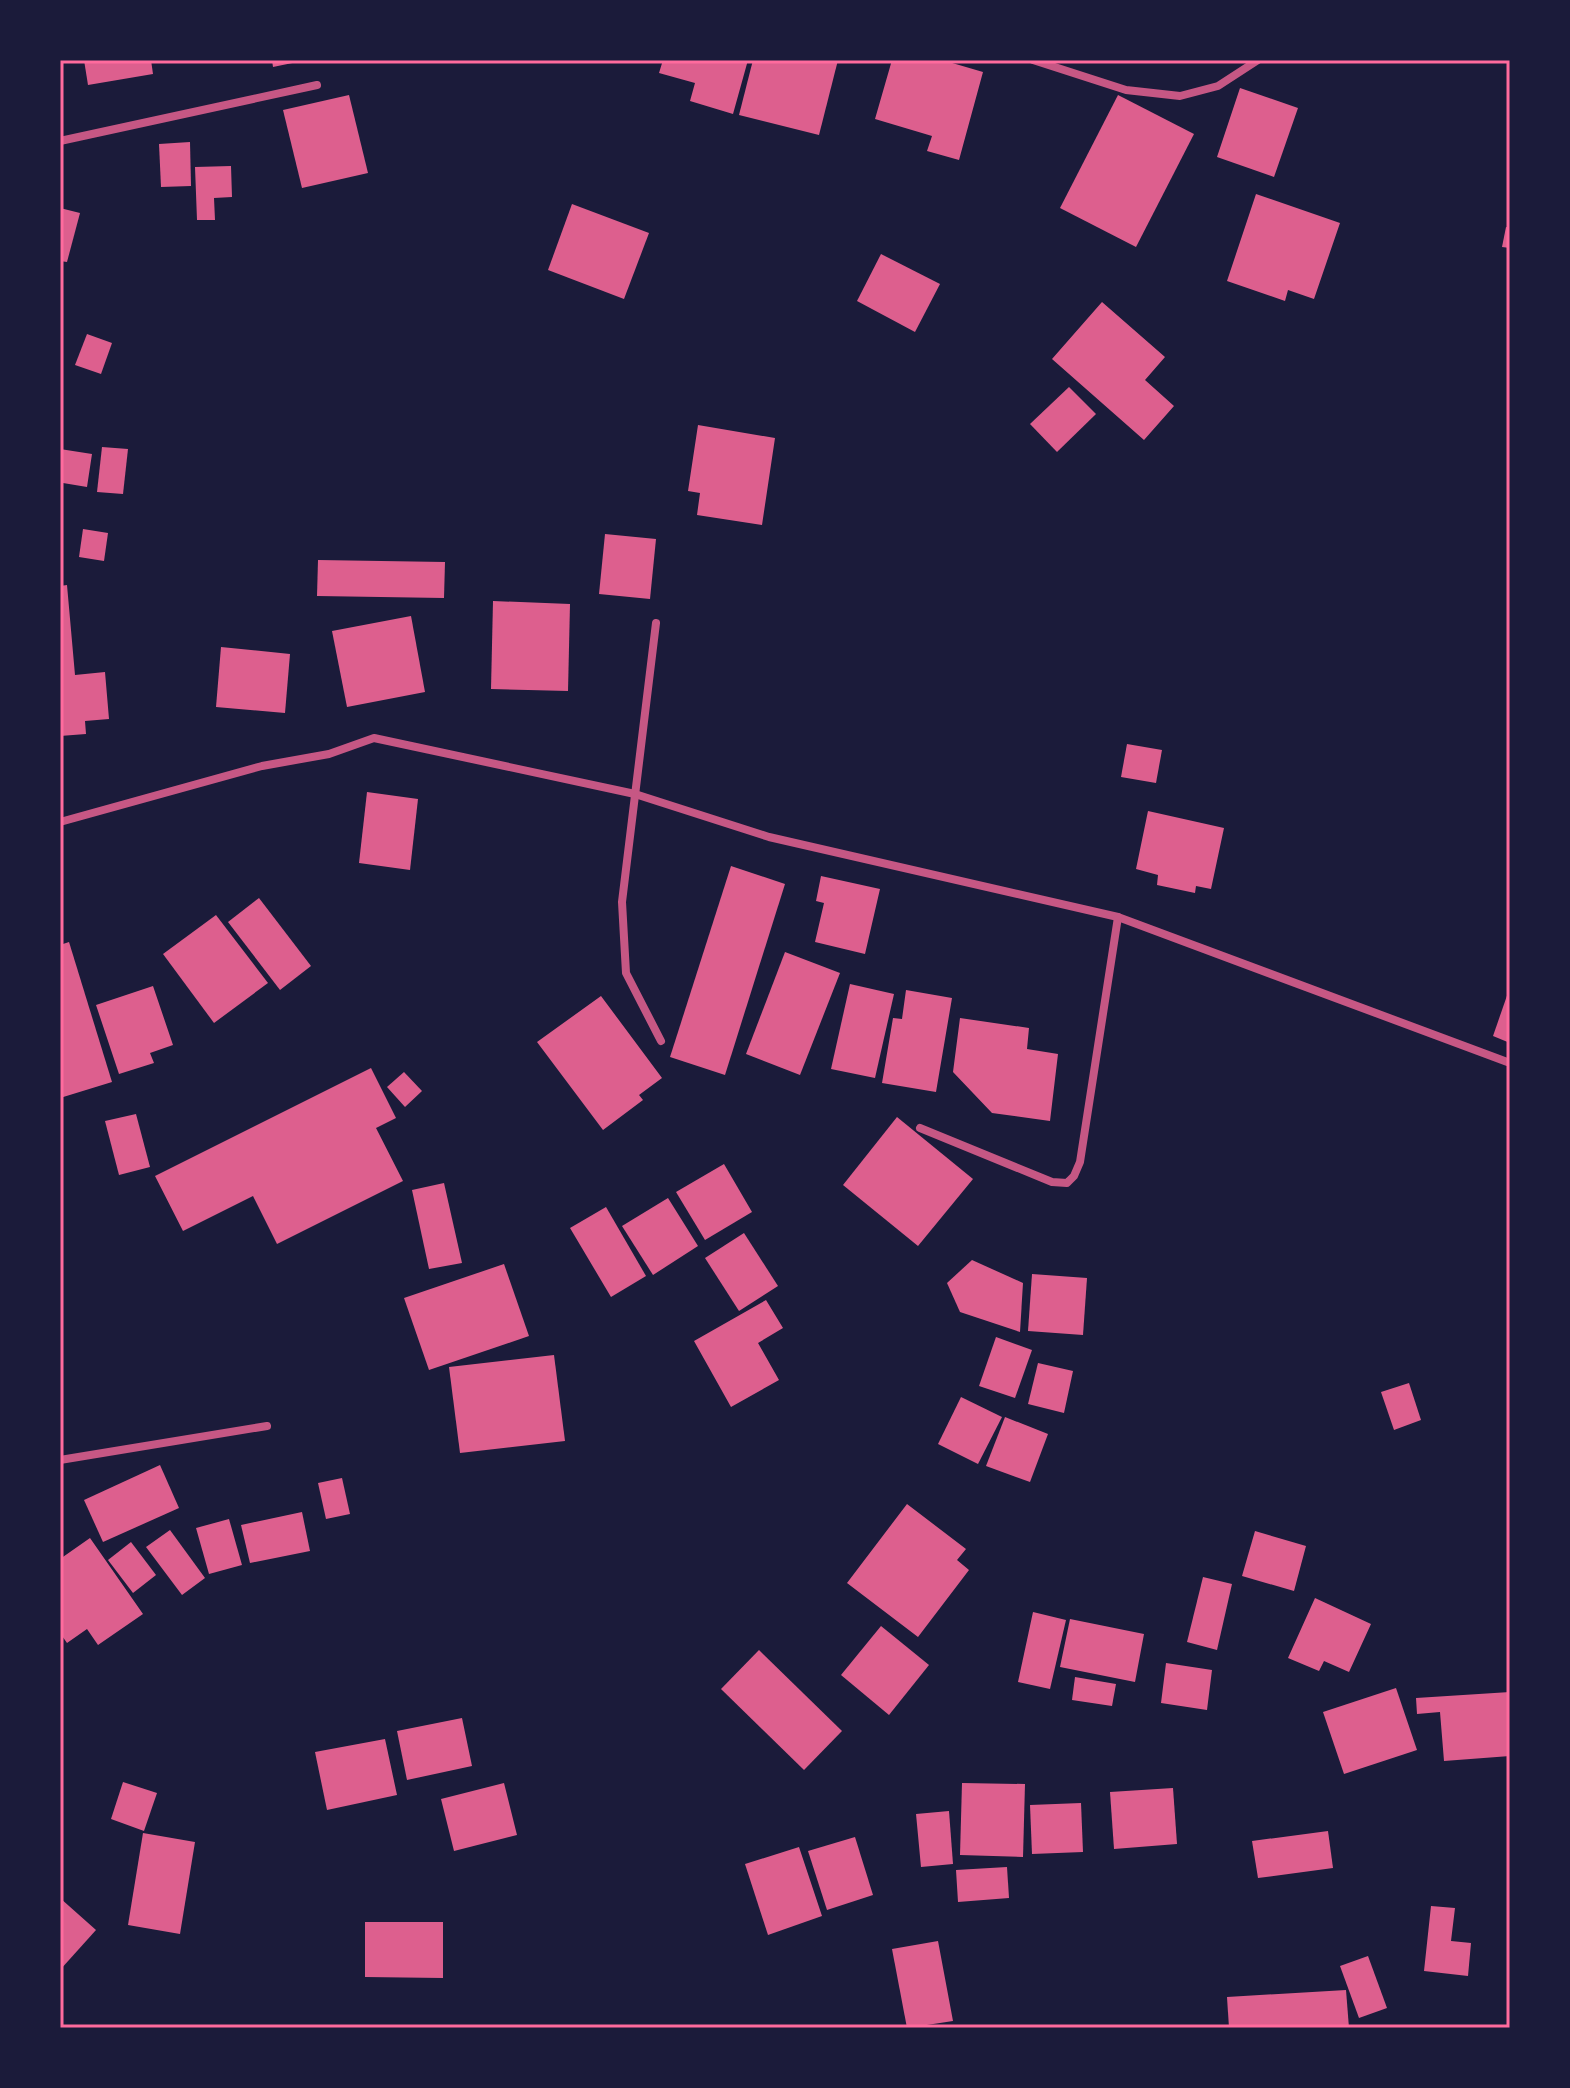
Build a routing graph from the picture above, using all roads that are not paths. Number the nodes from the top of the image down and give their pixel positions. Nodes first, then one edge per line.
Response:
1 (1033, 60) edge
2 (1258, 60) edge
3 (317, 85) dead end
4 (60, 141) edge
5 (656, 623) dead end
6 (635, 794) junction
7 (60, 822) edge
8 (1118, 917) junction
9 (661, 1041) dead end
10 (1510, 1063) edge
11 (920, 1128) dead end
12 (267, 1426) dead end
13 (60, 1460) edge

1 - 2 street
3 - 4 street
5 - 6 street
6 - 7 street
6 - 8 street
6 - 9 street
8 - 10 street
8 - 11 street
12 - 13 street

